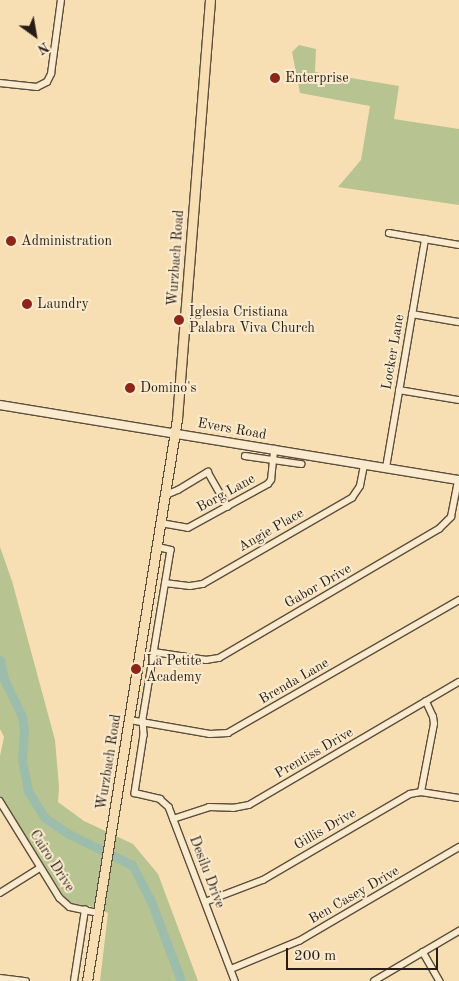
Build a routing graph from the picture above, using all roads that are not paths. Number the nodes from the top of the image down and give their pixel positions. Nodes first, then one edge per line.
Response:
1 (61, 0) edge
2 (210, 0) edge
3 (0, 84) edge
4 (389, 233) dead end
5 (425, 239) junction
6 (459, 244) edge
7 (412, 314) junction
8 (459, 322) edge
9 (399, 390) junction
10 (459, 400) edge
11 (0, 405) edge
12 (175, 432) junction
13 (274, 449) junction
14 (245, 456) dead end
15 (273, 460) junction
16 (301, 464) dead end
17 (364, 465) junction
18 (386, 468) junction
19 (458, 480) edge
20 (166, 495) junction
21 (228, 506) junction
22 (161, 523) junction
23 (158, 546) junction
24 (166, 583) junction
25 (459, 600) edge
26 (154, 652) junction
27 (459, 682) edge
28 (426, 702) junction
29 (130, 720) junction
30 (143, 722) junction
31 (421, 792) junction
32 (135, 793) joint
33 (459, 798) edge
34 (1, 805) edge
35 (173, 819) junction
36 (459, 847) edge
37 (40, 868) junction
38 (0, 893) edge
39 (205, 902) junction
40 (85, 910) junction
41 (98, 913) junction
42 (459, 931) edge
43 (423, 952) junction
44 (231, 969) junction
45 (0, 978) edge
46 (26, 981) edge
47 (74, 981) edge
48 (87, 981) edge
49 (235, 981) edge
50 (374, 981) edge
51 (440, 981) edge

1 - 3 street
2 - 12 main road, Wurzbach Road
4 - 5 street
5 - 6 street
5 - 7 street, Locker Lane
7 - 8 street
7 - 9 street, Locker Lane
9 - 10 street
9 - 18 street, Locker Lane
11 - 12 main road, Evers Road
12 - 13 main road, Evers Road
12 - 20 main road, Wurzbach Road
13 - 15 street, Borg Lane
13 - 17 main road, Evers Road
14 - 15 street
15 - 16 street
15 - 21 street, Borg Lane
17 - 18 main road, Evers Road
17 - 24 street, Angie Place
18 - 19 main road, Evers Road
19 - 26 street, Gabor Drive
20 - 21 street
20 - 22 main road, Wurzbach Road
21 - 22 street, Borg Lane
22 - 23 main road, Wurzbach Road
23 - 24 street, Wurzbach Road
23 - 29 main road, Wurzbach Road
24 - 26 street, Wurzbach Road
25 - 30 street, Brenda Lane
26 - 30 street, Wurzbach Road
27 - 28 street, Prentiss Drive
28 - 31 street
28 - 35 street, Prentiss Drive
29 - 30 street, Brenda Lane
29 - 41 main road, Wurzbach Road
30 - 32 street, Wurzbach Road
31 - 33 street
31 - 39 street, Gillis Drive
32 - 35 street, Desilu Drive
34 - 37 street, Cairo Drive
35 - 39 street, Desilu Drive
36 - 44 street, Ben Casey Drive
37 - 38 street
37 - 40 street, Cairo Drive
39 - 44 street, Desilu Drive
40 - 41 street, Cairo Drive
40 - 47 street
41 - 48 main road, Wurzbach Road
42 - 43 street
43 - 50 street
43 - 51 street
44 - 49 street, Desilu Drive
45 - 46 street

